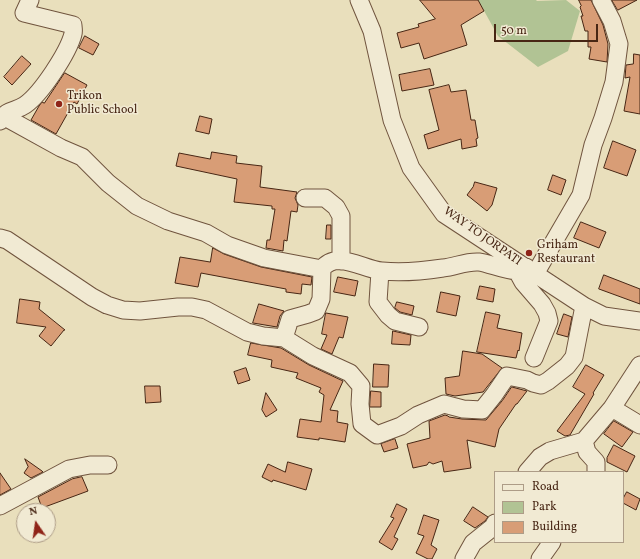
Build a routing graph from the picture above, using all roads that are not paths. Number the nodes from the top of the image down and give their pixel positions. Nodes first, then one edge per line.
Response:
1 (30, 0) edge
2 (359, 0) edge
3 (601, 0) edge
4 (1, 119) edge
5 (305, 198) dead end
6 (0, 238) edge
7 (341, 261) junction
8 (322, 269) junction
9 (380, 271) junction
10 (526, 271) junction
11 (584, 306) junction
12 (640, 321) edge
13 (419, 327) dead end
14 (284, 338) junction
15 (534, 358) dead end
16 (640, 365) edge
17 (612, 408) junction
18 (640, 425) edge
19 (584, 440) junction
20 (108, 465) dead end
21 (527, 471) edge
22 (596, 471) edge
23 (0, 506) edge
24 (494, 526) edge
25 (551, 543) edge
26 (464, 559) edge
27 (540, 559) edge

1 - 4 street
2 - 10 street, WAY TO JORPATI
3 - 10 street
4 - 8 street
5 - 7 street
6 - 14 street
7 - 8 street
7 - 9 street
8 - 14 street
9 - 10 street
9 - 13 street
10 - 11 street, WAY TO JORPATI
10 - 15 street
11 - 12 street, WAY TO JORPATI
11 - 14 street
16 - 17 street
17 - 18 street
17 - 19 street
19 - 21 street
19 - 22 street
20 - 23 street
24 - 26 street
25 - 27 street

